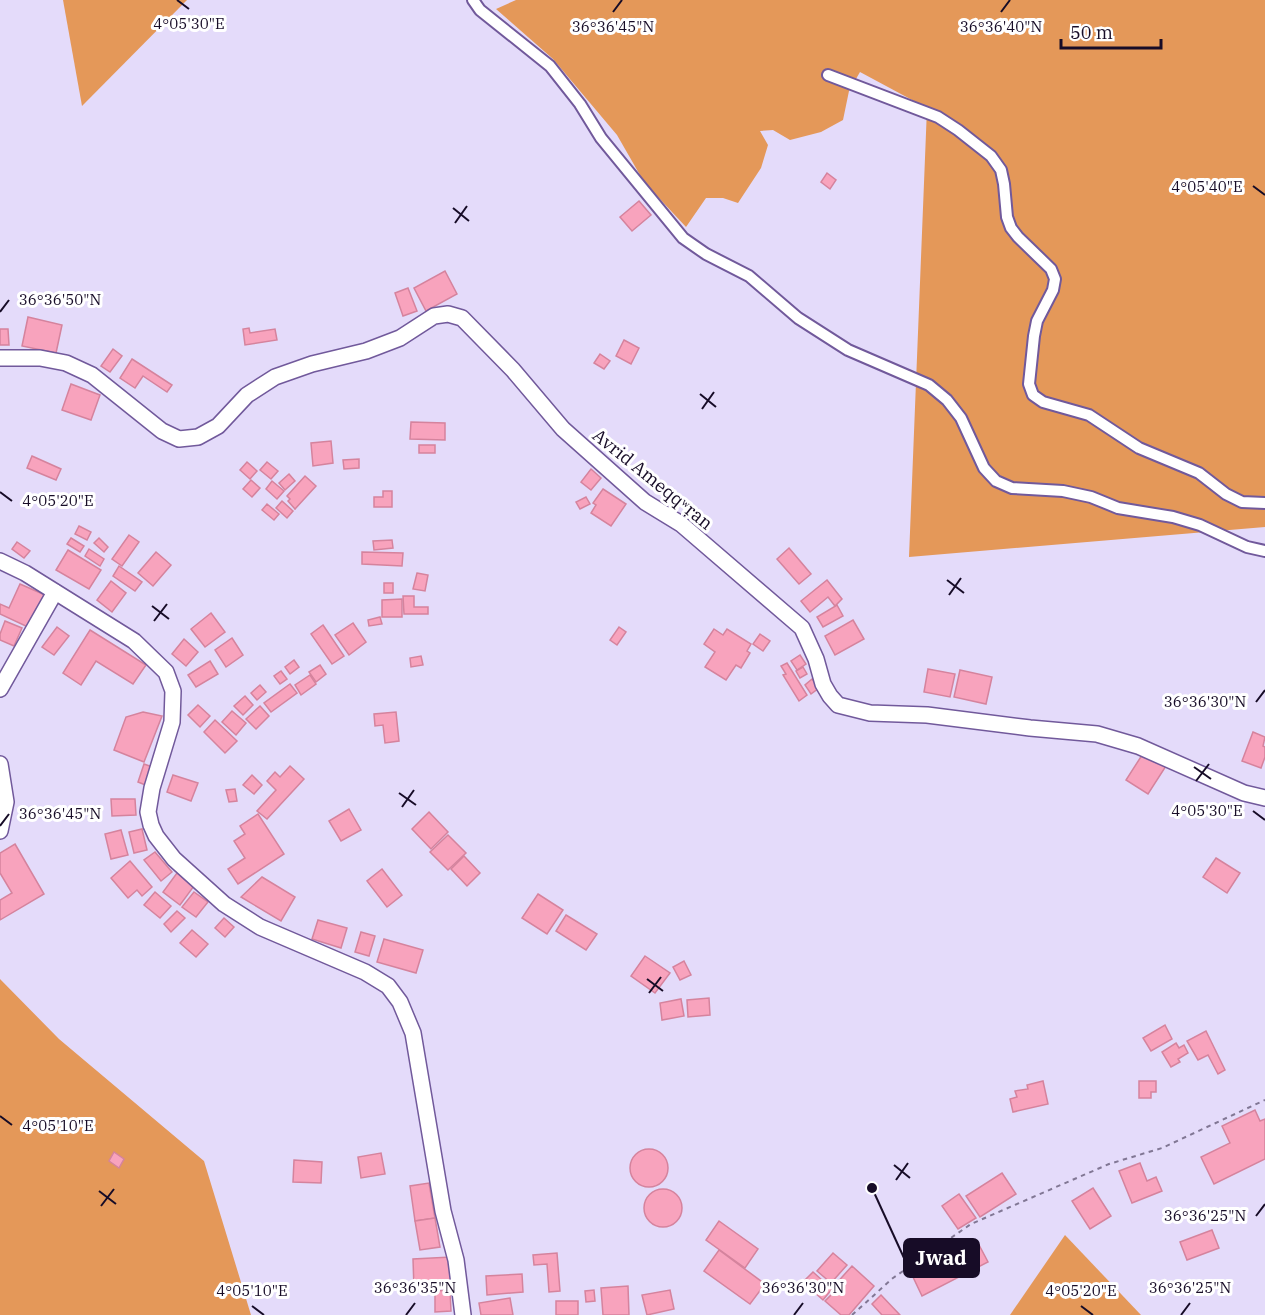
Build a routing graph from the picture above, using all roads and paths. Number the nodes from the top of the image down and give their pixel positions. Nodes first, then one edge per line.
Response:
1 (473, 0) edge
2 (828, 75) dead end
3 (0, 358) edge
4 (1265, 503) edge
5 (1265, 551) edge
6 (0, 561) edge
7 (56, 592) junction
8 (0, 689) edge
9 (0, 764) edge
10 (1265, 798) edge
11 (0, 831) edge
12 (1265, 1100) edge
13 (463, 1315) edge
14 (852, 1315) edge

1 - 5 street
2 - 4 street
3 - 10 street, Avrid Ameqqʷṛan
6 - 7 street
7 - 8 street
7 - 13 street
9 - 11 street
12 - 14 path

